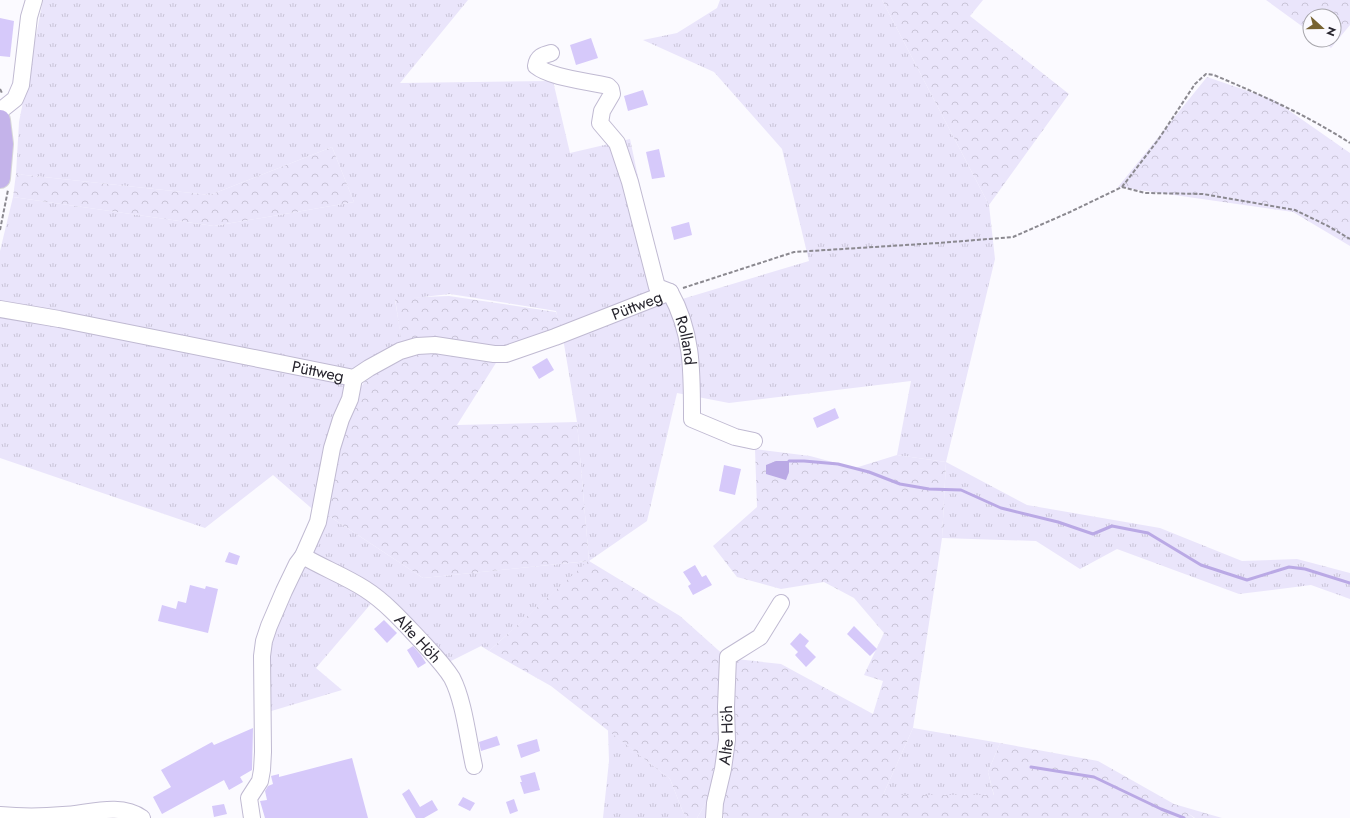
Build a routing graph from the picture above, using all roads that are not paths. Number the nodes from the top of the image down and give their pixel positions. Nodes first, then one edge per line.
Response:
1 (34, 0) edge
2 (551, 53) dead end
3 (0, 111) edge
4 (0, 120) edge
5 (0, 178) edge
6 (670, 292) junction
7 (0, 309) edge
8 (354, 378) junction
9 (754, 441) dead end
10 (303, 556) junction
11 (781, 603) dead end
12 (474, 766) dead end
13 (0, 815) edge
14 (142, 818) edge
15 (252, 818) edge
16 (714, 818) edge

1 - 3 street
2 - 6 street, Rolland
4 - 5 main road
6 - 8 street, Püttweg
6 - 9 street, Rolland
7 - 8 street, Püttweg
8 - 10 street
10 - 12 street, Alte Höh
10 - 15 street
11 - 16 street, Alte Höh
13 - 14 street

